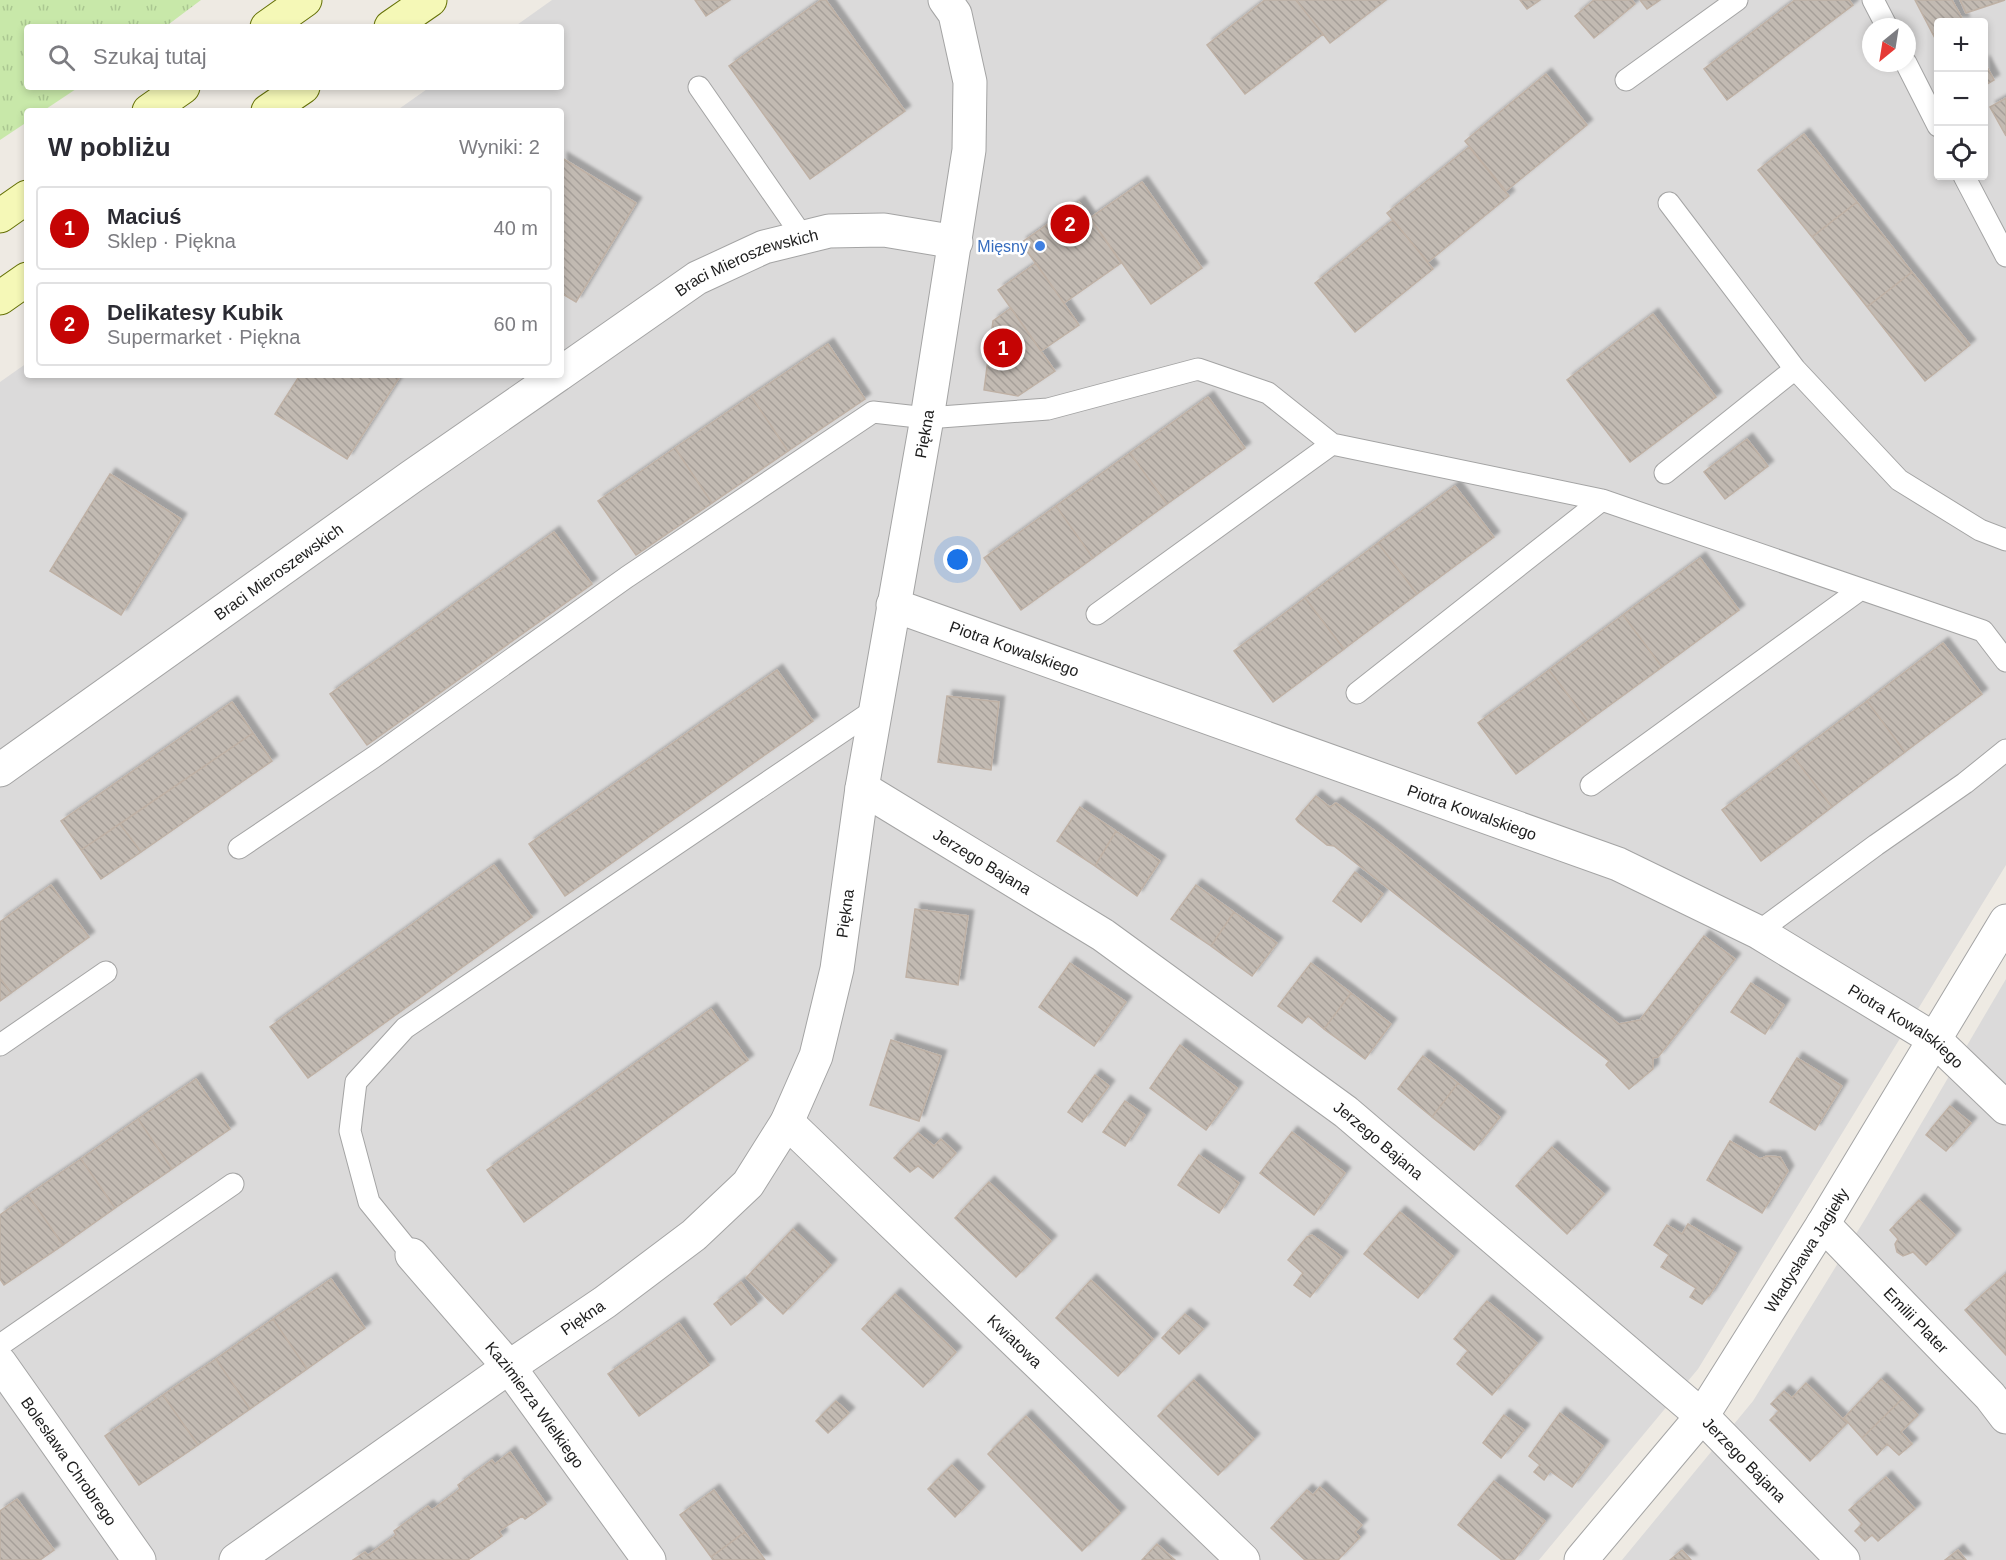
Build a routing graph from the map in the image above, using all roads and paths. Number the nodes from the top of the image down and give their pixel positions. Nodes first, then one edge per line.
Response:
1 (305, 0) edge
2 (430, 0) edge
3 (945, 0) edge
4 (1737, 0) edge
5 (1874, 0) edge
6 (1883, 18) edge
7 (271, 24) edge
8 (395, 24) edge
9 (1911, 72) edge
10 (1626, 80) dead end
11 (699, 87) dead end
12 (179, 90) edge
13 (299, 90) edge
14 (153, 108) edge
15 (272, 108) edge
16 (1934, 118) edge
17 (1966, 180) edge
18 (24, 199) edge
19 (1668, 203) dead end
20 (0, 216) edge
21 (803, 237) junction
22 (956, 242) junction
23 (2006, 256) edge
24 (24, 281) edge
25 (0, 298) edge
26 (1795, 369) junction
27 (564, 371) edge
28 (553, 378) edge
29 (927, 418) junction
30 (1332, 444) junction
31 (1665, 473) dead end
32 (1602, 500) junction
33 (2006, 540) edge
34 (1861, 590) junction
35 (893, 605) junction
36 (1097, 614) dead end
37 (2006, 661) edge
38 (1357, 693) dead end
39 (877, 708) junction
40 (2006, 750) edge
41 (0, 770) edge
42 (1591, 785) dead end
43 (862, 788) junction
44 (239, 848) dead end
45 (2006, 921) edge
46 (1758, 932) junction
47 (106, 972) dead end
48 (1934, 1039) junction
49 (0, 1045) edge
50 (2006, 1107) edge
51 (787, 1122) junction
52 (233, 1184) dead end
53 (1823, 1224) junction
54 (412, 1255) joint
55 (0, 1345) edge
56 (0, 1363) edge
57 (509, 1367) junction
58 (1702, 1416) junction
59 (2006, 1417) edge
60 (139, 1560) edge
61 (236, 1560) edge
62 (649, 1560) edge
63 (1243, 1560) edge
64 (1581, 1560) edge
65 (1843, 1560) edge

1 - 7 main road
2 - 8 main road
3 - 22 street, Piękna
4 - 10 lane
5 - 6 lane
9 - 16 lane
11 - 21 lane
12 - 14 main road
13 - 15 main road
17 - 23 lane
18 - 20 main road
19 - 26 lane
21 - 22 street, Braci Mieroszewskich
21 - 27 street, Braci Mieroszewskich
22 - 29 street, Piękna
24 - 25 main road
26 - 31 lane
26 - 33 lane
28 - 41 street, Braci Mieroszewskich
29 - 30 lane
29 - 35 street, Piękna
29 - 44 lane
30 - 32 lane
30 - 36 lane
32 - 34 lane
32 - 38 lane
34 - 37 lane
34 - 42 lane
35 - 39 street, Piękna
35 - 46 street, Piotra Kowalskiego
39 - 43 street, Piękna
39 - 54 lane
40 - 46 lane
43 - 51 street, Piękna
43 - 58 street, Jerzego Bajana
45 - 48 street, Władysława Jagiełły
46 - 48 street, Piotra Kowalskiego
47 - 49 lane
48 - 50 street, Piotra Kowalskiego
48 - 53 street, Władysława Jagiełły
51 - 57 street, Piękna
51 - 63 street, Kwiatowa
52 - 55 lane
53 - 58 street, Władysława Jagiełły
53 - 59 street, Emilii Plater
54 - 57 street, Kazimierza Wielkiego
56 - 60 street, Bolesława Chrobrego
57 - 61 street, Piękna
57 - 62 street, Kazimierza Wielkiego
58 - 64 street, Władysława Jagiełły
58 - 65 street, Jerzego Bajana

